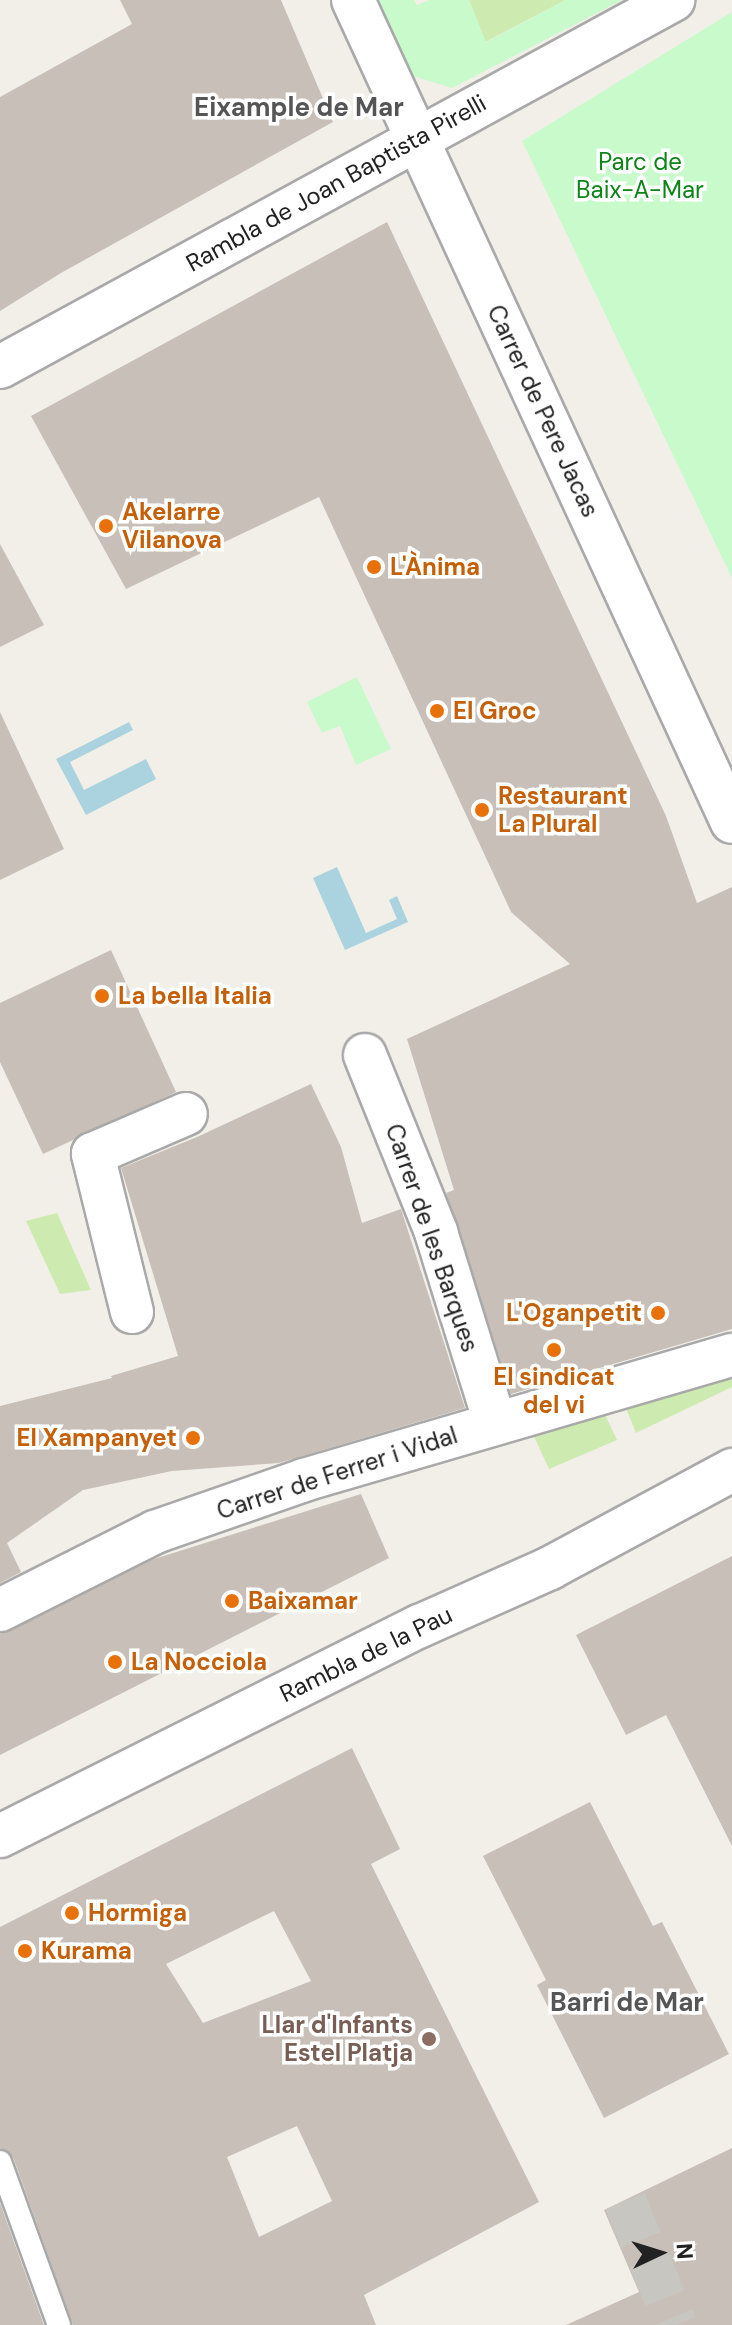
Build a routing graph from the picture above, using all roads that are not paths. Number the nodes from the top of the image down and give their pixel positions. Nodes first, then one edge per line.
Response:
1 (353, 0) edge
2 (673, 0) edge
3 (418, 140) junction
4 (0, 367) edge
5 (732, 822) edge
6 (365, 1055) dead end
7 (186, 1114) dead end
8 (132, 1312) dead end
9 (732, 1355) edge
10 (495, 1423) junction
11 (732, 1470) edge
12 (0, 1610) edge
13 (0, 1836) edge
14 (0, 2162) edge
15 (59, 2325) edge

1 - 3 street, Carrer de Pere Jacas
2 - 3 street, Rambla de Joan Baptista Pirelli
3 - 4 street, Rambla de Joan Baptista Pirelli
3 - 5 street, Carrer de Pere Jacas
6 - 10 street, Carrer de les Barques
7 - 8 street
9 - 10 street, Carrer de Ferrer i Vidal
10 - 12 street, Carrer de Ferrer i Vidal
11 - 13 street, Rambla de la Pau
14 - 15 lane

